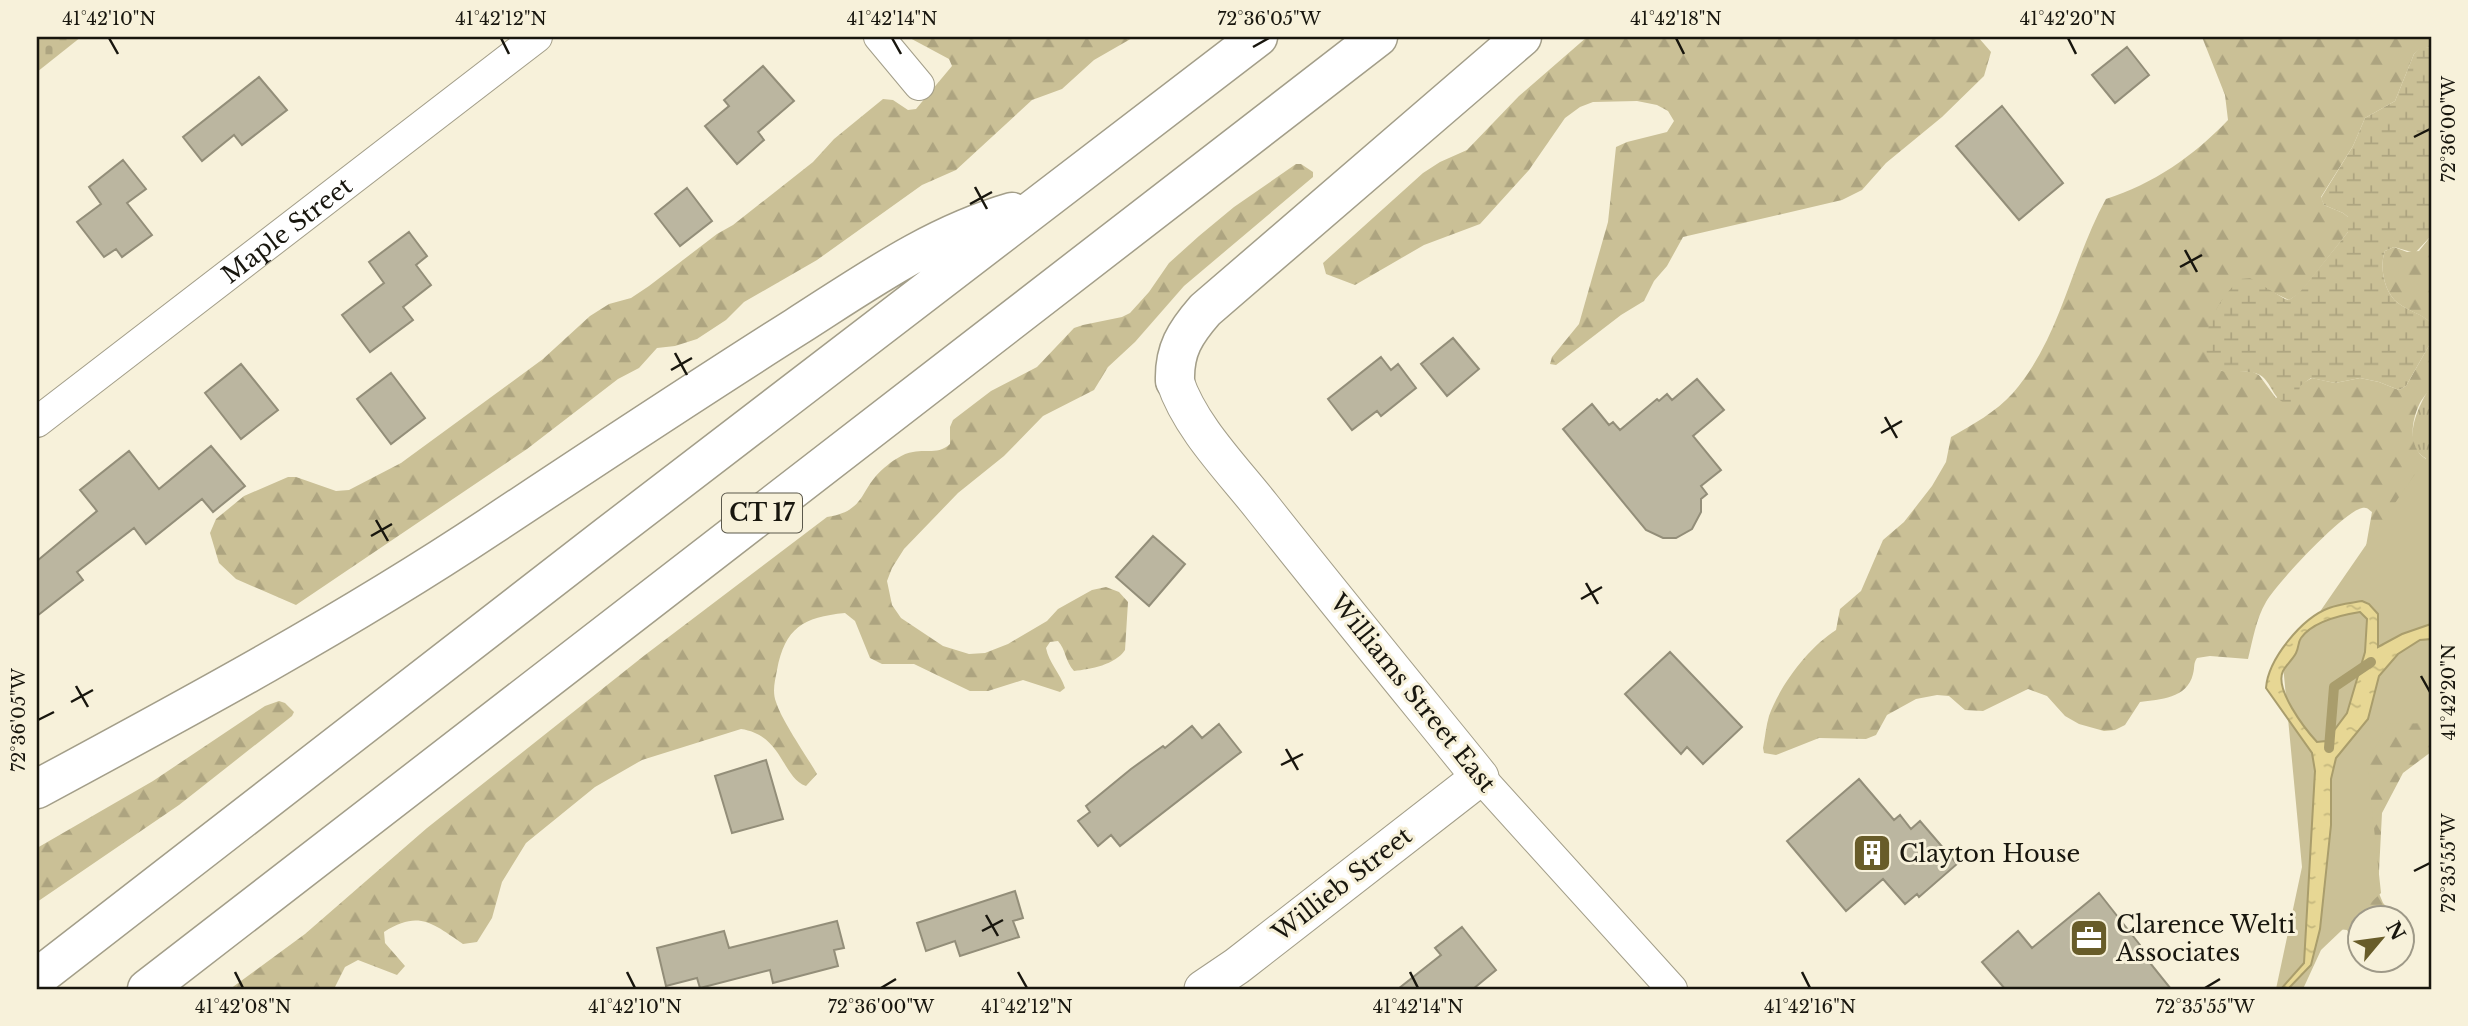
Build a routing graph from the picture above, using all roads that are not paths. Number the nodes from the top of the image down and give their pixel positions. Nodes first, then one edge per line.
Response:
1 (537, 37) edge
2 (879, 37) edge
3 (1258, 37) edge
4 (1378, 37) edge
5 (1522, 37) edge
6 (919, 85) dead end
7 (1040, 204) junction
8 (1175, 381) joint
9 (37, 422) edge
10 (1480, 777) junction
11 (37, 789) edge
12 (37, 978) edge
13 (147, 989) edge
14 (1203, 989) edge
15 (1672, 989) edge

1 - 9 street, Maple Street
2 - 6 street
3 - 7 highway, CT 17
4 - 13 highway, CT 17
5 - 8 highway
7 - 11 highway
7 - 12 highway, CT 17
8 - 10 street, Williams Street East
10 - 14 street, Willieb Street
10 - 15 street, Williams Street East

